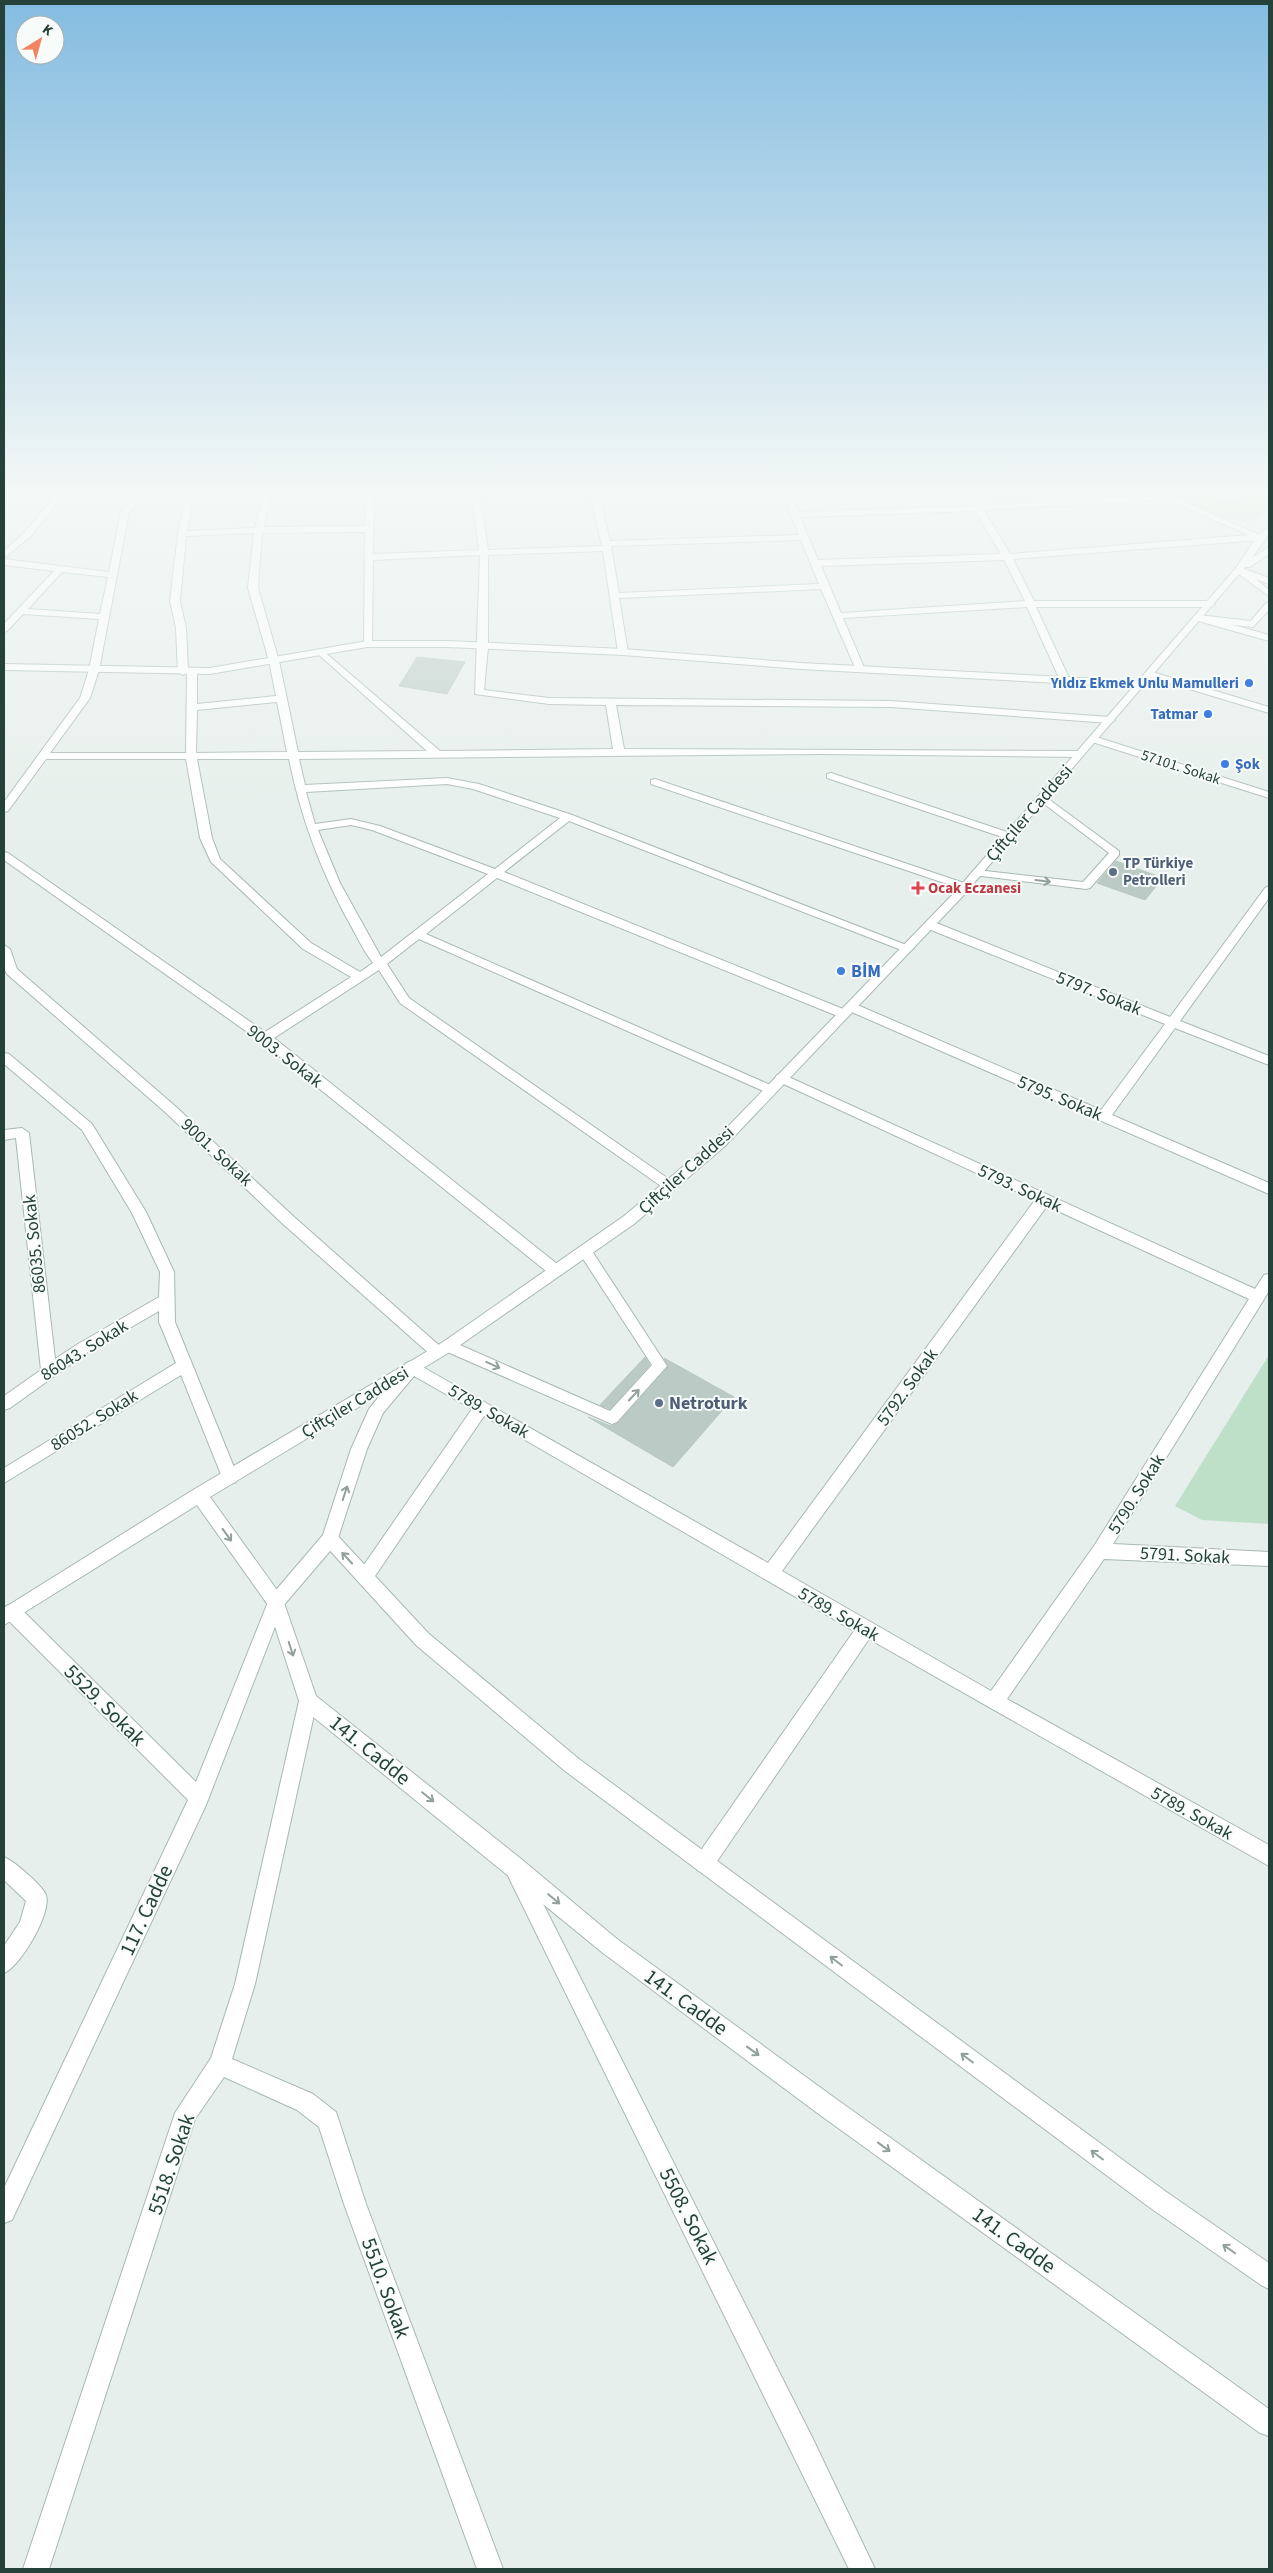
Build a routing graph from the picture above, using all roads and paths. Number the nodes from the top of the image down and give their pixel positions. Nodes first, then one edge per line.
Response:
1 (107, 609) edge
2 (177, 609) edge
3 (259, 609) edge
4 (368, 609) edge
5 (483, 609) edge
6 (615, 609) edge
7 (835, 609) edge
8 (948, 609) edge
9 (1031, 609) edge
10 (1206, 609) edge
11 (1266, 609) edge
12 (21, 611) joint
13 (838, 616) junction
14 (105, 617) junction
15 (1198, 618) junction
16 (4, 629) edge
17 (1269, 638) edge
18 (367, 644) junction
19 (483, 647) junction
20 (321, 652) junction
21 (623, 652) junction
22 (274, 661) junction
23 (4, 667) edge
24 (94, 670) junction
25 (860, 670) junction
26 (187, 672) junction
27 (1145, 679) junction
28 (1065, 680) junction
29 (282, 699) junction
30 (610, 700) junction
31 (192, 707) junction
32 (1269, 710) edge
33 (1110, 720) junction
34 (1093, 739) junction
35 (619, 751) junction
36 (436, 753) junction
37 (294, 754) junction
38 (1080, 754) junction
39 (43, 756) junction
40 (192, 757) junction
41 (831, 776) dead end
42 (655, 782) dead end
43 (300, 789) junction
44 (1269, 795) edge
45 (1043, 798) junction
46 (4, 808) edge
47 (568, 817) junction
48 (311, 828) junction
49 (1009, 836) junction
50 (4, 855) edge
51 (977, 873) junction
52 (498, 874) junction
53 (966, 887) junction
54 (1269, 890) edge
55 (930, 925) junction
56 (419, 935) junction
57 (908, 948) junction
58 (4, 949) edge
59 (380, 964) junction
60 (360, 977) junction
61 (847, 1010) junction
62 (1172, 1022) junction
63 (265, 1038) junction
64 (4, 1056) edge
65 (1269, 1061) edge
66 (782, 1078) junction
67 (770, 1090) junction
68 (1104, 1116) junction
69 (4, 1135) edge
70 (668, 1186) junction
71 (1269, 1188) edge
72 (1043, 1200) junction
73 (585, 1251) junction
74 (556, 1271) junction
75 (1269, 1279) edge
76 (1258, 1296) junction
77 (166, 1300) junction
78 (443, 1349) junction
79 (185, 1365) junction
80 (412, 1367) junction
81 (48, 1372) junction
82 (4, 1404) edge
83 (482, 1407) junction
84 (4, 1476) edge
85 (230, 1477) junction
86 (199, 1495) junction
87 (330, 1539) junction
88 (1100, 1551) junction
89 (1269, 1559) edge
90 (770, 1574) junction
91 (365, 1577) junction
92 (276, 1602) junction
93 (8, 1614) edge
94 (866, 1629) junction
95 (308, 1701) junction
96 (994, 1702) junction
97 (199, 1798) junction
98 (1269, 1856) edge
99 (704, 1863) junction
100 (513, 1865) junction
101 (4, 1866) edge
102 (4, 1963) edge
103 (220, 2064) junction
104 (4, 2212) edge
105 (1269, 2277) edge
106 (1269, 2424) edge
107 (36, 2569) edge
108 (490, 2569) edge
109 (862, 2569) edge

1 - 14 street
2 - 26 street
3 - 22 street
4 - 18 street
5 - 19 street
6 - 21 street
7 - 13 street
8 - 13 street
9 - 28 street
10 - 15 street, Çiftçiler Caddesi
11 - 15 lane
12 - 14 street
12 - 16 street
13 - 25 street
14 - 24 street
15 - 17 street
15 - 27 street, Çiftçiler Caddesi
18 - 19 street
18 - 20 street
19 - 21 street
19 - 30 street
20 - 22 street
20 - 36 street
21 - 25 street
22 - 26 street
22 - 29 street
23 - 24 street
24 - 26 street
24 - 39 street
25 - 28 street
26 - 31 street
27 - 28 street
27 - 32 street
27 - 33 street, Çiftçiler Caddesi
29 - 31 street
29 - 37 street
30 - 33 street
30 - 35 street
31 - 40 street
33 - 34 street, Çiftçiler Caddesi
34 - 38 street, Çiftçiler Caddesi
34 - 44 street, 57101. Sokak
35 - 36 street
35 - 38 street
36 - 37 street
37 - 40 street
37 - 43 street
38 - 45 street, Çiftçiler Caddesi
39 - 40 street
39 - 46 street
40 - 60 street
41 - 49 street
42 - 53 street
43 - 47 street
43 - 48 street
45 - 49 street, Çiftçiler Caddesi
51 -> 45 lane
47 - 52 street
47 - 57 street
48 - 52 street, 5795. Sokak
48 - 59 street
49 - 51 street, Çiftçiler Caddesi
50 - 63 street, 9003. Sokak
51 - 53 street, Çiftçiler Caddesi
52 - 56 street
52 - 61 street, 5795. Sokak
53 - 55 street, Çiftçiler Caddesi
54 - 62 street
55 - 57 street, Çiftçiler Caddesi
55 - 62 street, 5797. Sokak
56 - 59 street
56 - 67 street
57 - 61 street, Çiftçiler Caddesi
58 - 78 street, 9001. Sokak
59 - 60 street
59 - 70 street
60 - 63 street
61 - 66 street, Çiftçiler Caddesi
61 - 68 street, 5795. Sokak
62 - 65 street, 5797. Sokak
62 - 68 street
63 - 74 street, 9003. Sokak
64 - 77 street
66 - 67 street, Çiftçiler Caddesi
66 - 72 street, 5793. Sokak
67 - 70 street, Çiftçiler Caddesi
68 - 71 street, 5795. Sokak
69 - 81 street, 86035. Sokak
70 - 73 street, Çiftçiler Caddesi
72 - 76 street, 5793. Sokak
72 - 90 street, 5792. Sokak
73 - 74 street, Çiftçiler Caddesi
78 -> 73 lane
74 - 78 street, Çiftçiler Caddesi
75 - 76 street, 5790. Sokak
76 - 88 street, 5790. Sokak
77 - 79 street
77 - 81 street, 86043. Sokak
78 - 80 street, Çiftçiler Caddesi
79 - 84 street, 86052. Sokak
79 - 85 street
80 - 83 street, 5789. Sokak
80 - 85 street, Çiftçiler Caddesi
87 -> 80 street
81 - 82 street, 86043. Sokak
83 - 90 street, 5789. Sokak
83 - 91 street
85 - 86 street, Çiftçiler Caddesi
86 -> 92 street
86 - 93 street, Çiftçiler Caddesi
91 -> 87 street
87 - 92 street, 117. Cadde
88 - 89 street, 5791. Sokak
88 - 96 street, 5790. Sokak
90 - 94 street, 5789. Sokak
91 - 99 street
92 -> 95 street
92 - 97 street, 117. Cadde
93 - 97 street, 5529. Sokak
94 - 96 street, 5789. Sokak
94 - 99 street
95 -> 100 street, 141. Cadde
95 - 103 street, 5518. Sokak
96 - 98 street, 5789. Sokak
97 - 104 street, 117. Cadde
105 -> 99 street
100 -> 106 street, 141. Cadde
100 - 109 street, 5508. Sokak
101 - 102 street
103 - 107 street, 5518. Sokak
103 - 108 street, 5510. Sokak

